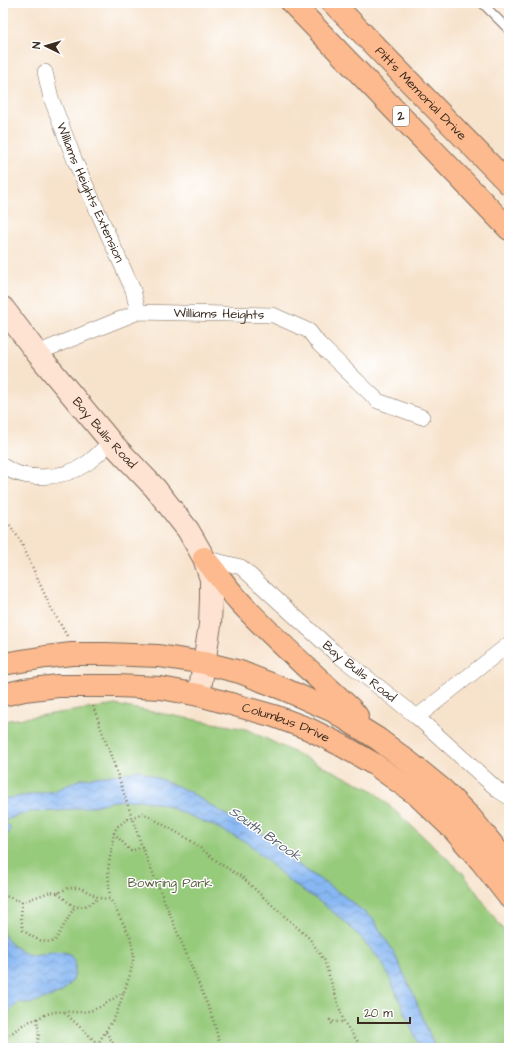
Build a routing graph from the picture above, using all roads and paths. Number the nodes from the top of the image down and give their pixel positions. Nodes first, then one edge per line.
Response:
1 (292, 3) edge
2 (334, 3) edge
3 (482, 3) edge
4 (509, 30) edge
5 (45, 72) dead end
6 (509, 184) edge
7 (509, 229) edge
8 (3, 308) edge
9 (138, 312) junction
10 (36, 353) junction
11 (422, 417) dead end
12 (111, 442) junction
13 (3, 466) edge
14 (3, 515) edge
15 (204, 558) junction
16 (66, 633) dead end
17 (509, 644) edge
18 (204, 663) junction
19 (3, 664) edge
20 (3, 695) edge
21 (199, 695) junction
22 (417, 717) junction
23 (378, 739) junction
24 (115, 767) dead end
25 (509, 797) edge
26 (114, 833) junction
27 (142, 847) junction
28 (509, 865) edge
29 (58, 893) junction
30 (3, 895) edge
31 (509, 897) edge
32 (99, 898) junction
33 (110, 899) junction
34 (22, 902) junction
35 (75, 906) junction
36 (124, 992) junction
37 (64, 1012) junction
38 (37, 1019) junction
39 (344, 1022) junction
40 (332, 1024) dead end
41 (106, 1032) junction
42 (3, 1040) edge
43 (98, 1044) junction
44 (37, 1048) edge
45 (95, 1048) edge
46 (116, 1048) edge
47 (221, 1048) edge
48 (362, 1048) edge

1 - 7 main road, 2
2 - 6 main road, Pitt's Memorial Drive / 2
3 - 4 lane
5 - 9 street, Williams Heights Extension
8 - 10 street, Bay Bulls Road
9 - 10 street, Williams Heights
9 - 11 street, Williams Heights
10 - 12 street, Bay Bulls Road
12 - 13 street
12 - 15 street, Bay Bulls Road
14 - 16 path
15 - 18 street, Bay Bulls Road
15 - 22 street, Bay Bulls Road
15 - 23 main road
17 - 22 street
18 - 19 main road, bridge
18 - 21 street, Bay Bulls Road
18 - 23 main road
20 - 21 main road, Columbus Drive, bridge
21 - 31 main road, Columbus Drive
22 - 25 street, Bay Bulls Road
23 - 28 main road
24 - 27 path, bridge
26 - 27 path
26 - 33 path
26 - 39 path
27 - 47 path
29 - 32 path
29 - 34 path
29 - 35 path
30 - 34 path
32 - 33 path
32 - 35 path
33 - 36 path
34 - 35 path
36 - 37 path
36 - 41 path
37 - 38 path
37 - 43 path
38 - 42 path
38 - 44 path
39 - 40 path
39 - 48 path
41 - 43 path
41 - 46 path
43 - 45 path

